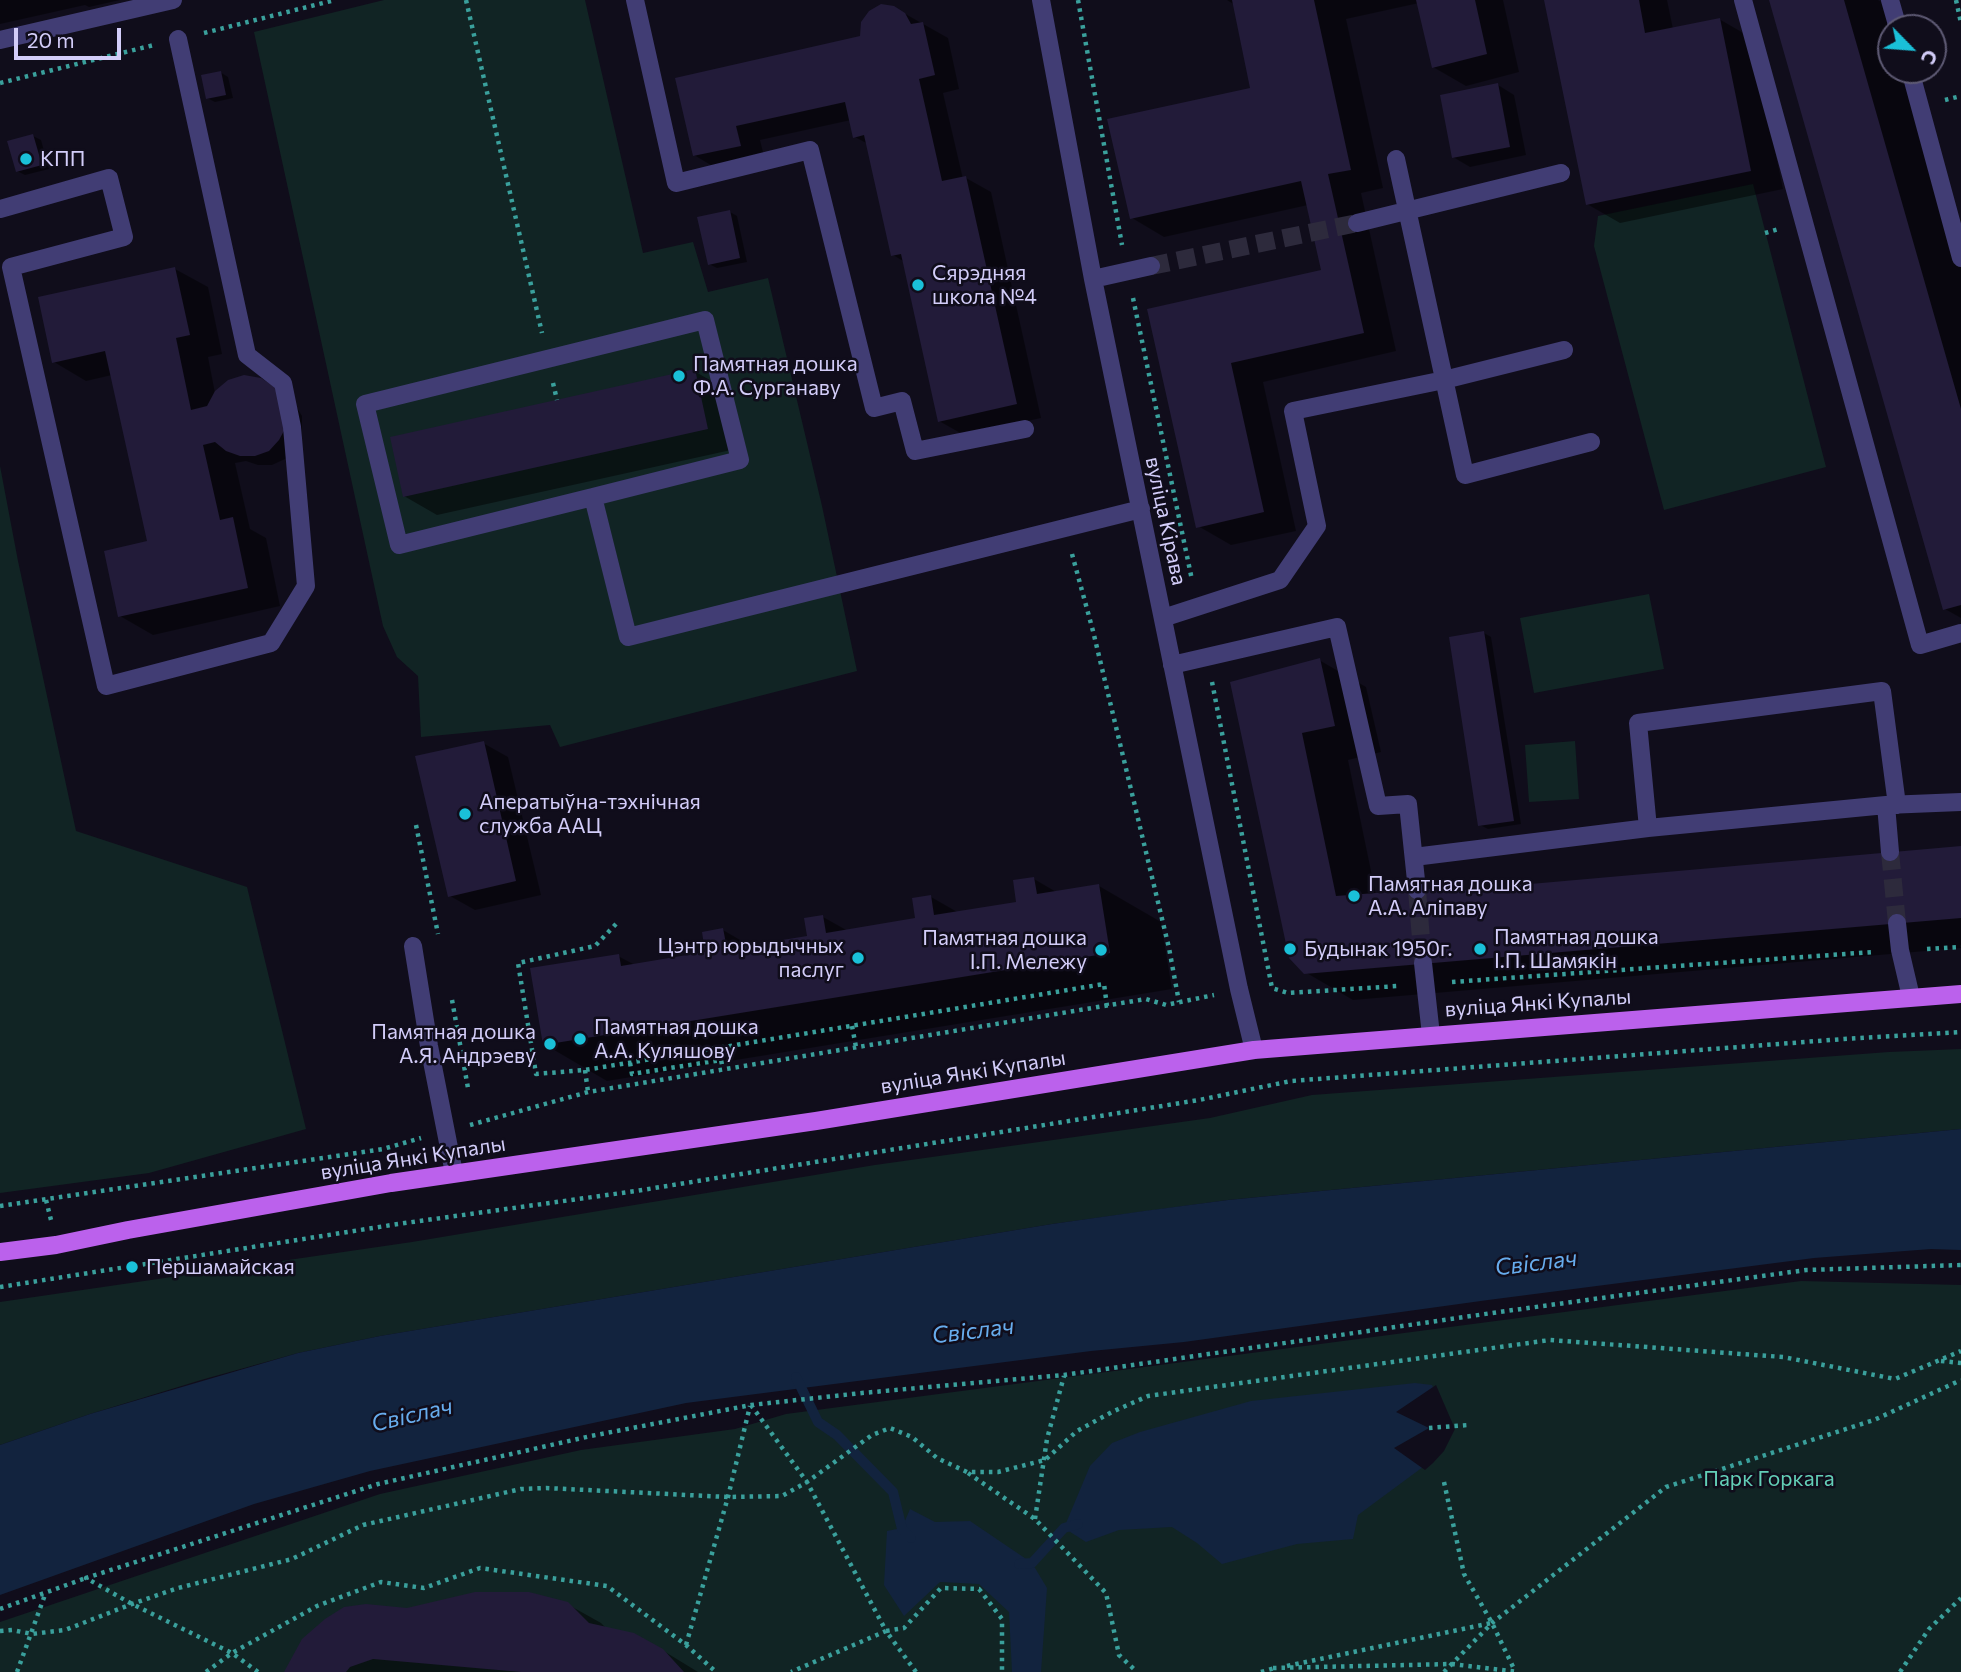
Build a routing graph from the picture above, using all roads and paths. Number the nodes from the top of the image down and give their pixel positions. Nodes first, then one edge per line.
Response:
1 (173, 0) edge
2 (466, 0) edge
3 (635, 0) edge
4 (1041, 0) edge
5 (1078, 0) edge
6 (1743, 0) edge
7 (1956, 0) edge
8 (1961, 23) edge
9 (178, 39) dead end
10 (0, 40) edge
11 (1914, 84) edge
12 (1396, 159) dead end
13 (1561, 173) dead end
14 (0, 209) edge
15 (1407, 211) junction
16 (1357, 223) tunnel mouth
17 (1961, 258) edge
18 (1151, 266) tunnel mouth
19 (1127, 271) junction
20 (1093, 279) junction
21 (1564, 350) dead end
22 (548, 359) junction
23 (1444, 380) junction
24 (557, 400) dead end
25 (1025, 429) dead end
26 (1591, 442) dead end
27 (593, 497) junction
28 (1141, 509) junction
29 (1198, 607) junction
30 (1163, 618) junction
31 (1093, 631) dead end
32 (1961, 633) edge
33 (1207, 657) junction
34 (1172, 665) junction
35 (1961, 802) edge
36 (1891, 805) junction
37 (1648, 828) junction
38 (1890, 852) tunnel mouth
39 (1414, 858) junction
40 (1417, 890) tunnel mouth
41 (1897, 923) tunnel mouth
42 (615, 924) dead end
43 (413, 946) dead end
44 (1961, 947) edge
45 (1900, 950) junction
46 (1423, 963) tunnel mouth
47 (1424, 984) junction
48 (1961, 994) edge
49 (1214, 995) dead end
50 (1910, 997) junction
51 (1179, 1002) junction
52 (1107, 1006) junction
53 (852, 1026) junction
54 (1961, 1032) edge
55 (1431, 1035) junction
56 (460, 1040) dead end
57 (856, 1047) junction
58 (1254, 1050) junction
59 (630, 1063) junction
60 (723, 1069) junction
61 (585, 1070) junction
62 (588, 1092) junction
63 (470, 1100) dead end
64 (472, 1112) dead end
65 (474, 1124) junction
66 (446, 1131) junction
67 (454, 1173) junction
68 (0, 1206) edge
69 (0, 1252) edge
70 (1961, 1265) edge
71 (0, 1287) edge
72 (1961, 1351) edge
73 (1938, 1361) junction
74 (1961, 1363) edge
75 (1064, 1376) junction
76 (1961, 1380) edge
77 (751, 1405) junction
78 (1468, 1425) dead end
79 (1429, 1428) dead end
80 (1045, 1460) junction
81 (967, 1472) junction
82 (807, 1482) junction
83 (1444, 1482) dead end
84 (728, 1497) junction
85 (1035, 1519) junction
86 (86, 1578) junction
87 (46, 1592) junction
88 (1961, 1598) edge
89 (132, 1604) junction
90 (0, 1609) edge
91 (1492, 1623) junction
92 (0, 1631) edge
93 (886, 1631) junction
94 (32, 1634) junction
95 (686, 1645) junction
96 (232, 1653) junction
97 (1452, 1664) junction
98 (1273, 1668) junction
99 (1516, 1671) edge
100 (17, 1672) edge
101 (206, 1672) edge
102 (258, 1672) edge
103 (716, 1672) edge
104 (791, 1672) edge
105 (916, 1672) edge
106 (1002, 1672) edge
107 (1137, 1672) edge
108 (1261, 1672) edge
109 (1444, 1672) edge
110 (1900, 1672) edge

1 - 10 street
2 - 22 path
3 - 25 street
4 - 20 street, вуліца Кірава
5 - 19 path
6 - 32 street
7 - 8 path
9 - 14 street
11 - 17 street
12 - 15 street
13 - 15 street
15 - 16 street
15 - 23 street
18 - 19 street
19 - 20 street
19 - 29 path
20 - 28 street, вуліца Кірава
21 - 23 street
22 - 24 path
22 - 27 street
22 - 27 street
23 - 26 street
23 - 29 street
27 - 28 street
28 - 30 street, вуліца Кірава
29 - 30 street
30 - 34 street, вуліца Кірава
31 - 51 path
33 - 34 street
33 - 39 street
33 - 47 path
34 - 58 street, вуліца Кірава
35 - 36 street
36 - 37 street
36 - 37 street
36 - 38 street
37 - 39 street
39 - 40 street
41 - 45 street
42 - 61 path
43 - 66 street
44 - 45 path
45 - 47 path
45 - 50 street
46 - 47 street
47 - 55 street
48 - 50 main road, вуліца Янкі Купалы
49 - 51 path
50 - 55 main road, вуліца Янкі Купалы
51 - 52 path
52 - 53 path
52 - 57 path
53 - 57 path
53 - 59 path
54 - 71 path
55 - 58 main road, вуліца Янкі Купалы
56 - 63 path
57 - 60 path
58 - 67 main road, вуліца Янкі Купалы
59 - 60 path
59 - 61 path
60 - 62 path
61 - 62 path
62 - 65 path
64 - 65 path
65 - 66 path
66 - 67 street
66 - 68 path
67 - 69 main road, вуліца Янкі Купалы
70 - 75 path
72 - 73 path
73 - 74 path
73 - 80 path
75 - 77 path
75 - 80 path
76 - 91 path
77 - 82 path
77 - 84 path
77 - 86 path
78 - 79 path
80 - 81 path
80 - 85 path
81 - 82 path
81 - 85 path
82 - 84 path
82 - 93 path
83 - 91 path
84 - 89 path
84 - 95 path
85 - 107 path
86 - 87 path
86 - 89 path
87 - 90 path
87 - 94 path
88 - 110 path
89 - 94 path
89 - 96 path
91 - 97 path
91 - 98 path
91 - 99 path
92 - 94 path
93 - 104 path
93 - 105 path
93 - 106 path
94 - 100 path
95 - 96 path
95 - 103 path
96 - 101 path
96 - 102 path
97 - 98 path
97 - 99 path
97 - 109 path
98 - 108 path

